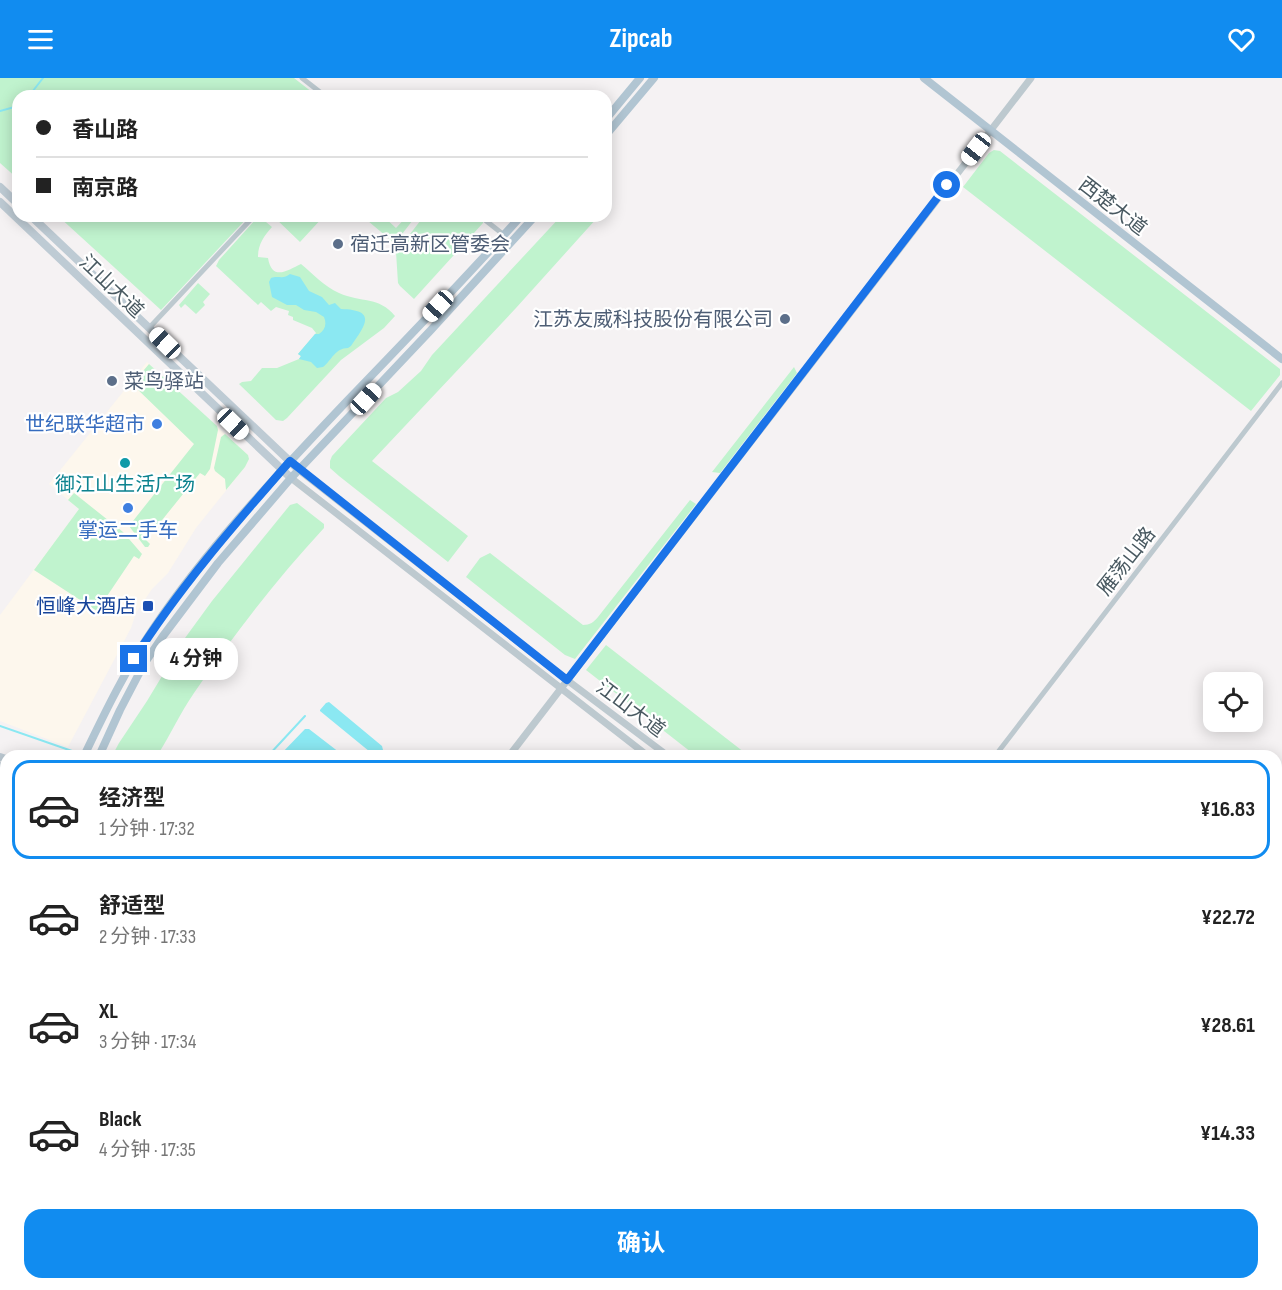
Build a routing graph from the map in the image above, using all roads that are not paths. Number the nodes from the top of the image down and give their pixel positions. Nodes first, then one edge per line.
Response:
1 (302, 78) edge
2 (640, 78) edge
3 (654, 78) edge
4 (924, 78) edge
5 (1031, 78) edge
6 (317, 90) edge
7 (612, 112) edge
8 (612, 128) edge
9 (990, 130) junction
10 (0, 187) edge
11 (12, 198) edge
12 (0, 202) edge
13 (12, 213) edge
14 (21, 222) edge
15 (37, 222) edge
16 (248, 222) edge
17 (488, 222) edge
18 (516, 222) edge
19 (530, 222) edge
20 (504, 235) junction
21 (149, 328) junction
22 (1282, 358) edge
23 (1282, 383) edge
24 (290, 461) junction
25 (282, 470) junction
26 (299, 470) junction
27 (291, 478) junction
28 (567, 680) junction
29 (561, 689) junction
30 (87, 750) edge
31 (102, 750) edge
32 (514, 750) edge
33 (640, 750) edge
34 (660, 750) edge
35 (999, 750) edge

1 - 6 street
2 - 7 main road
3 - 8 main road
4 - 9 main road, 西楚大道
5 - 9 street
9 - 22 main road, 西楚大道
9 - 28 street
10 - 11 main road
12 - 13 main road, 江山大道
14 - 25 main road, 江山大道
15 - 21 main road, 江山大道
16 - 21 street
17 - 20 street
18 - 20 main road
19 - 26 main road
20 - 24 main road
21 - 24 main road, 江山大道
23 - 35 street, 雁荡山路
24 - 25 main road
24 - 26 main road, 江山大道
25 - 27 main road, 江山大道
25 - 30 main road
26 - 27 main road
26 - 28 street, 江山大道
27 - 29 street, 江山大道
27 - 31 main road
28 - 29 street
28 - 34 street, 江山大道
29 - 32 street
29 - 33 street, 江山大道

